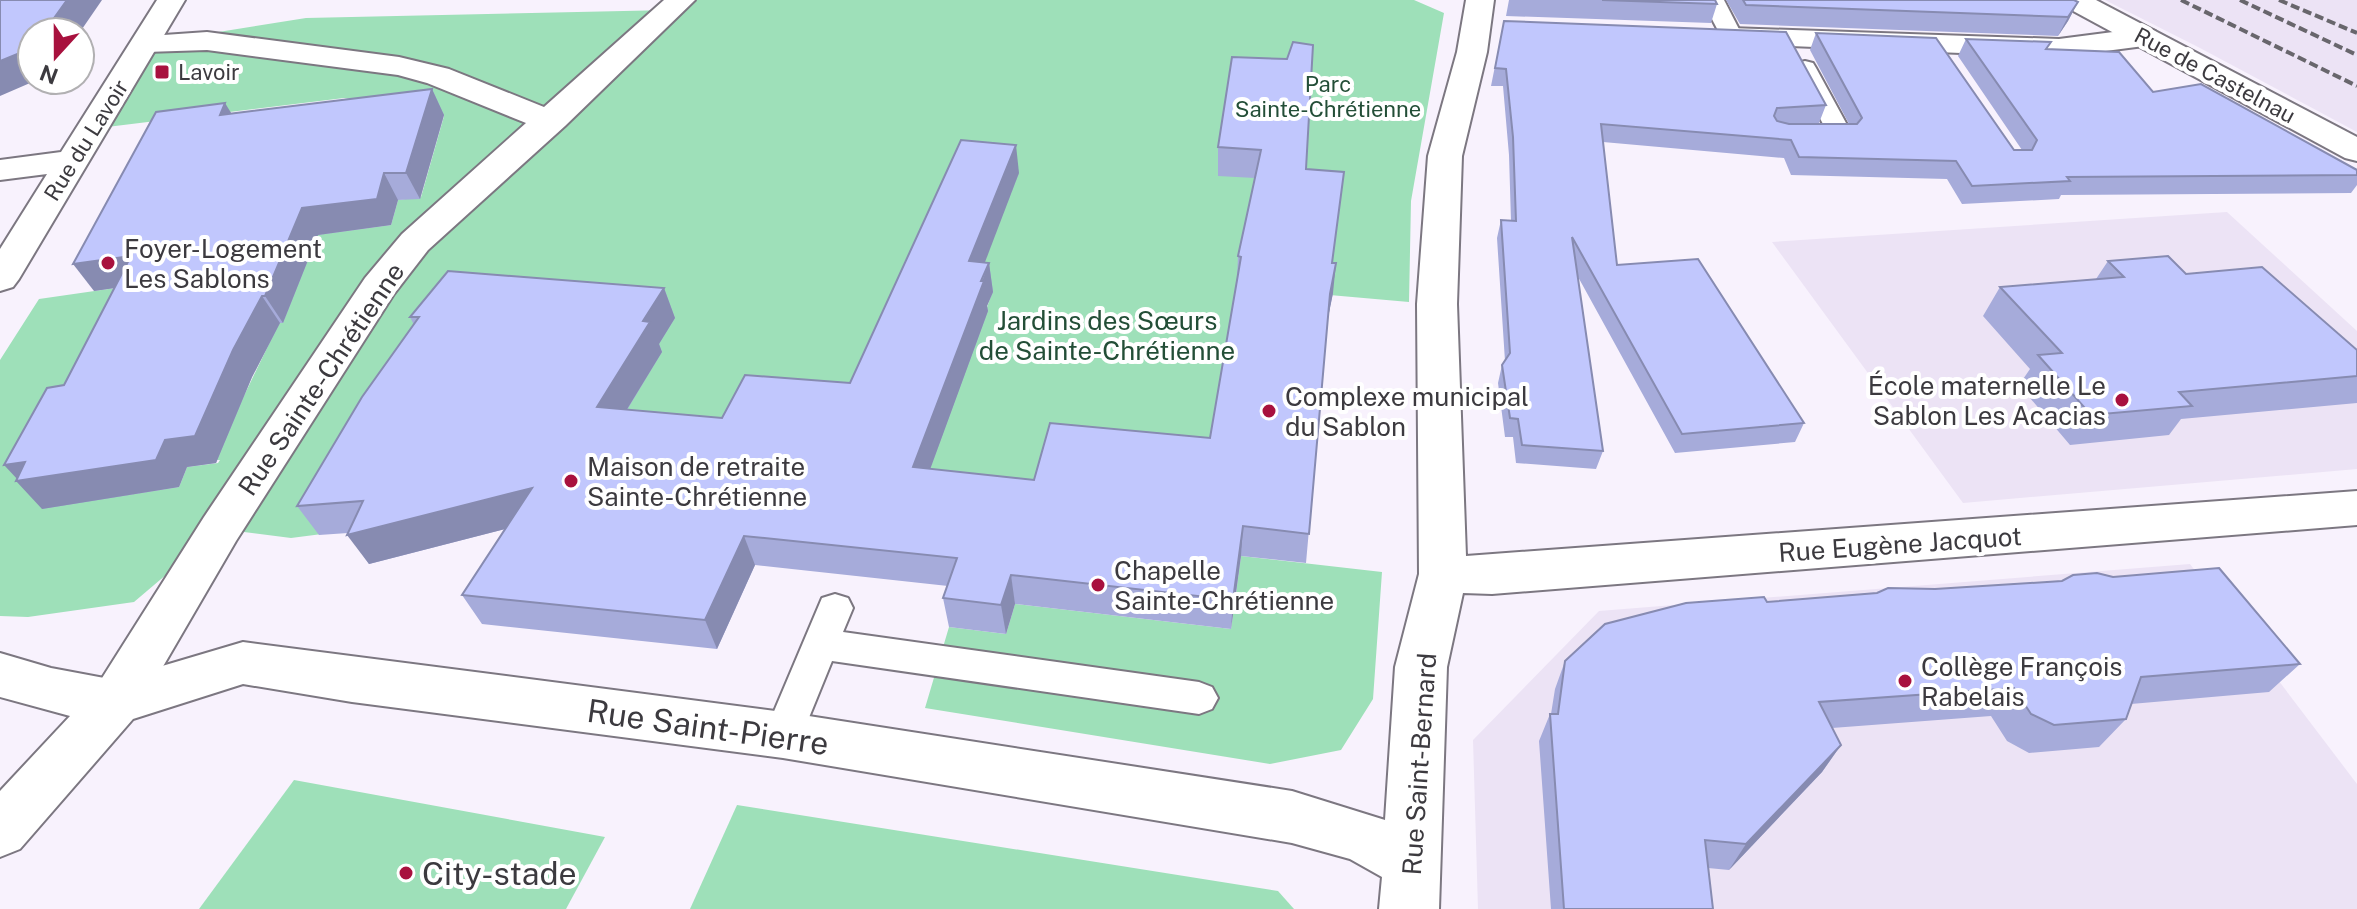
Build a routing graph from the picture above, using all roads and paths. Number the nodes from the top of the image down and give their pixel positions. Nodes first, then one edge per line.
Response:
1 (171, 0) edge
2 (681, 0) edge
3 (1713, 0) edge
4 (2074, 0) edge
5 (1485, 18) edge
6 (1701, 35) edge
7 (1732, 37) junction
8 (2144, 37) junction
9 (1789, 39) junction
10 (146, 43) junction
11 (1935, 44) junction
12 (1953, 70) edge
13 (553, 119) junction
14 (1782, 132) edge
15 (2357, 151) edge
16 (72, 161) junction
17 (0, 170) edge
18 (0, 279) edge
19 (2357, 508) edge
20 (1443, 574) junction
21 (835, 608) dead end
22 (820, 644) junction
23 (0, 675) edge
24 (1199, 698) dead end
25 (115, 702) junction
26 (783, 735) junction
27 (0, 831) edge
28 (1410, 886) edge

1 - 10 street, Rue du Lavoir
2 - 13 street, Rue Sainte-Chrétienne
3 - 7 lane
4 - 8 street, Rue de Castelnau
5 - 20 street, Rue Saint-Bernard
6 - 7 street
7 - 9 street
8 - 11 street
8 - 15 street, Rue de Castelnau
9 - 11 street
9 - 14 lane
10 - 13 street
10 - 16 street, Rue du Lavoir
11 - 12 lane
13 - 25 street, Rue Sainte-Chrétienne
16 - 17 street
16 - 18 street, Rue du Lavoir
19 - 20 street, Rue Eugène Jacquot
20 - 28 street, Rue Saint-Bernard
21 - 22 lane
22 - 24 lane
22 - 26 lane
23 - 25 street, Rue Saint-Pierre
25 - 26 street, Rue Saint-Pierre
25 - 27 street, Rue Sainte-Chrétienne
26 - 28 street, Rue Saint-Pierre

